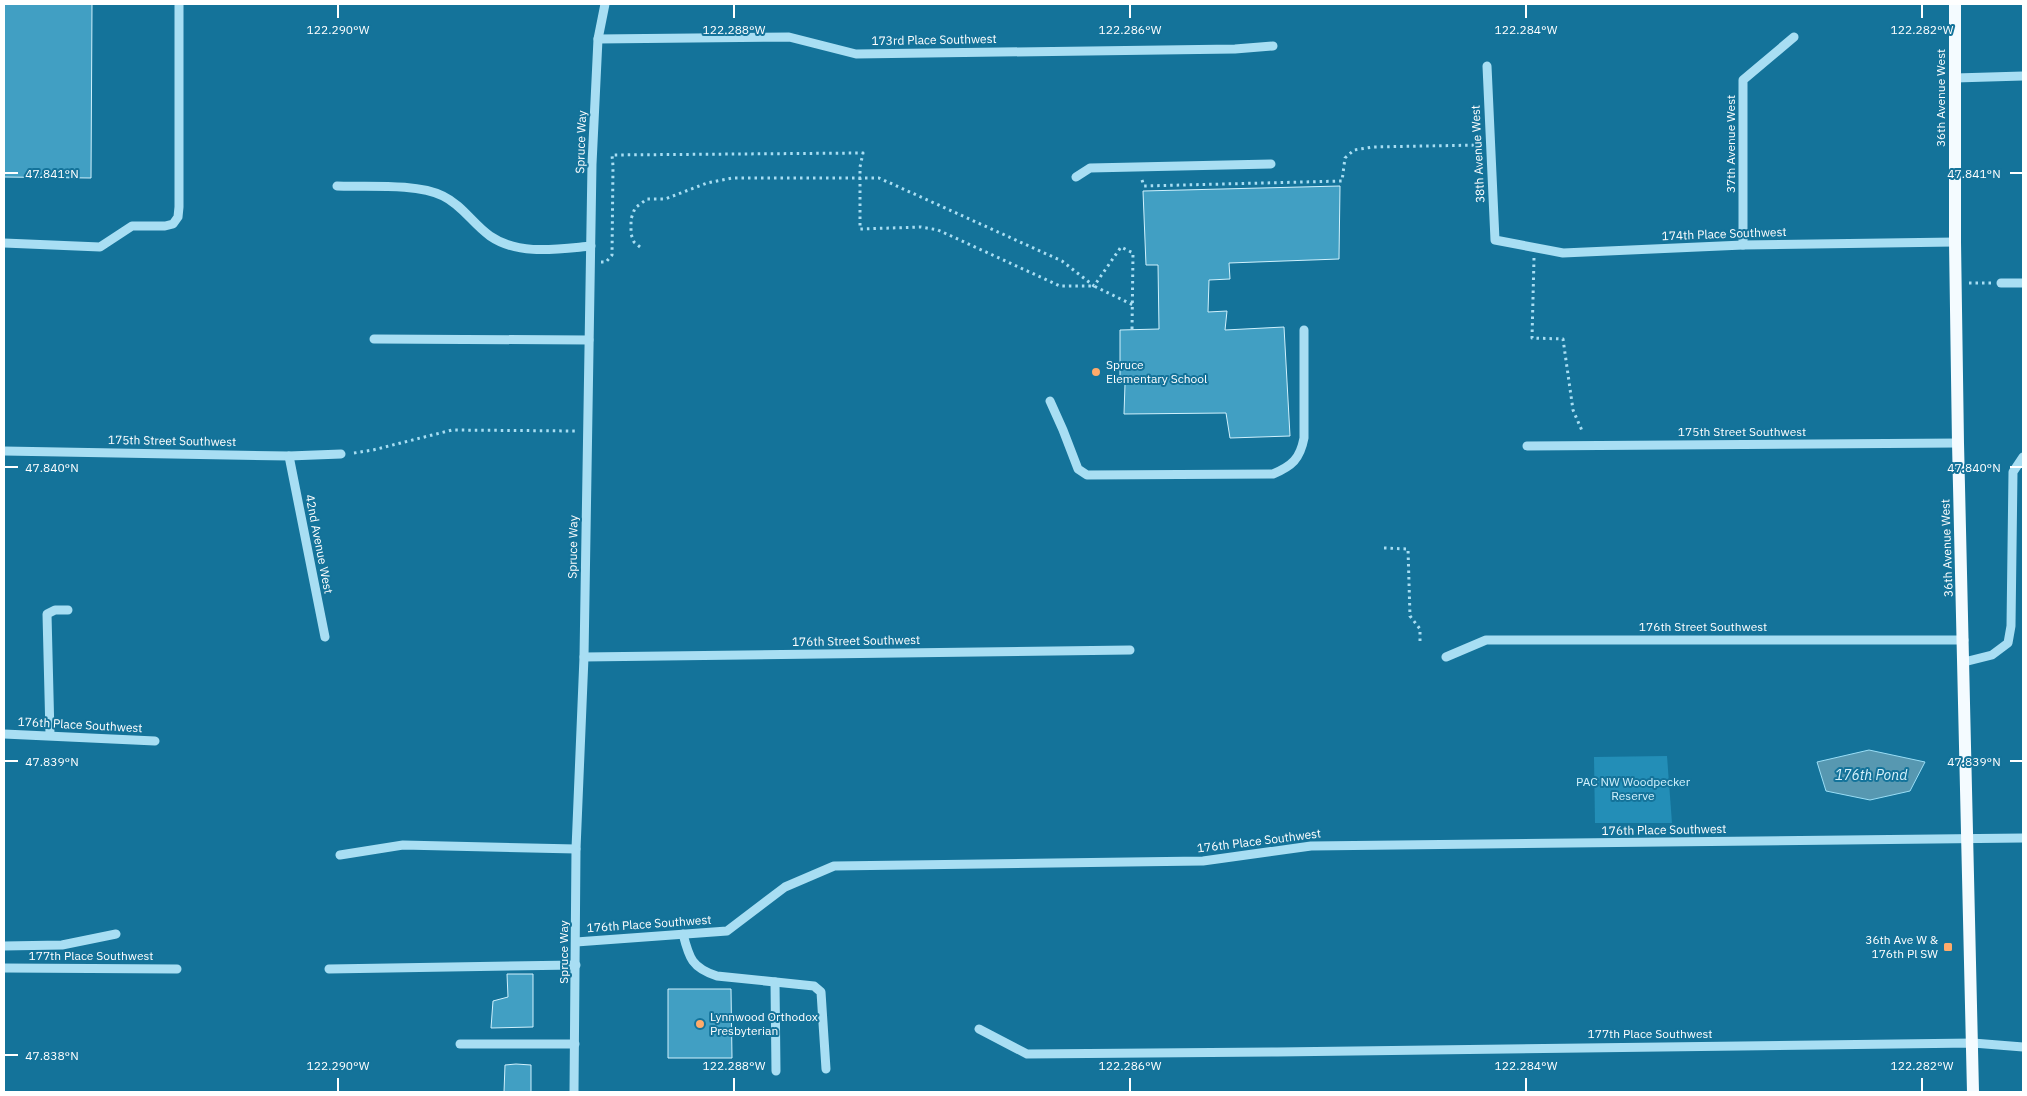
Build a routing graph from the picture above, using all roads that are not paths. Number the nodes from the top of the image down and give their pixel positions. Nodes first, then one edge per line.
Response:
1 (179, 4) edge
2 (606, 4) edge
3 (1954, 4) edge
4 (1794, 37) dead end
5 (598, 39) junction
6 (1273, 46) dead end
7 (1487, 66) dead end
8 (2023, 76) edge
9 (1955, 78) junction
10 (1271, 164) dead end
11 (1076, 177) dead end
12 (337, 186) dead end
13 (1495, 240) joint
14 (1955, 242) junction
15 (4, 243) edge
16 (1743, 245) junction
17 (591, 246) junction
18 (2001, 283) road end
19 (2023, 283) edge
20 (1304, 330) dead end
21 (374, 339) dead end
22 (589, 340) junction
23 (1050, 401) dead end
24 (1958, 443) junction
25 (1527, 446) dead end
26 (4, 452) edge
27 (340, 454) road end
28 (289, 456) junction
29 (2023, 457) edge
30 (68, 610) dead end
31 (325, 637) dead end
32 (1964, 640) junction
33 (1130, 650) dead end
34 (584, 657) junction
35 (1446, 658) dead end
36 (1964, 662) junction
37 (4, 734) edge
38 (50, 735) junction
39 (155, 741) dead end
40 (2023, 838) edge
41 (1968, 839) junction
42 (576, 849) junction
43 (340, 855) dead end
44 (116, 934) dead end
45 (683, 934) junction
46 (576, 942) junction
47 (4, 946) edge
48 (576, 965) junction
49 (4, 968) edge
50 (177, 969) dead end
51 (329, 969) dead end
52 (775, 982) junction
53 (979, 1029) dead end
54 (1973, 1043) junction
55 (460, 1044) dead end
56 (575, 1044) junction
57 (2023, 1046) edge
58 (826, 1069) dead end
59 (776, 1071) dead end
60 (574, 1092) edge
61 (1973, 1092) edge

1 - 15 street
2 - 5 street, Spruce Way
3 - 9 main road, 36th Avenue West
4 - 16 street, 37th Avenue West
5 - 6 street, 173rd Place Southwest
5 - 17 street, Spruce Way
7 - 13 street, 38th Avenue West
8 - 9 street
9 - 14 main road, 36th Avenue West
10 - 11 street
12 - 17 street
13 - 16 street, 174th Place Southwest
14 - 16 street, 174th Place Southwest
14 - 24 main road, 36th Avenue West
17 - 22 street, Spruce Way
18 - 19 street
20 - 23 street
21 - 22 street
22 - 34 street, Spruce Way
24 - 25 street, 175th Street Southwest
24 - 32 main road, 36th Avenue West
26 - 28 street, 175th Street Southwest
27 - 28 street, 175th Street Southwest
28 - 31 street, 42nd Avenue West
29 - 36 street
30 - 38 street
32 - 35 street, 176th Street Southwest
32 - 36 main road, 36th Avenue West
33 - 34 street, 176th Street Southwest
34 - 42 street, Spruce Way
36 - 41 main road, 36th Avenue West
37 - 38 street, 176th Place Southwest
38 - 39 street, 176th Place Southwest
40 - 41 street, 176th Place Southwest
41 - 45 street, 176th Place Southwest
41 - 54 main road, 36th Avenue West
42 - 43 street
42 - 46 street, Spruce Way
44 - 47 street
45 - 46 street, 176th Place Southwest
45 - 52 street
46 - 48 street, Spruce Way
48 - 51 street
48 - 56 street, Spruce Way
49 - 50 street, 177th Place Southwest
52 - 58 street
52 - 59 street
53 - 54 street, 177th Place Southwest
54 - 57 street, 177th Place Southwest
54 - 61 main road, 36th Avenue West
55 - 56 street
56 - 60 street, Spruce Way

